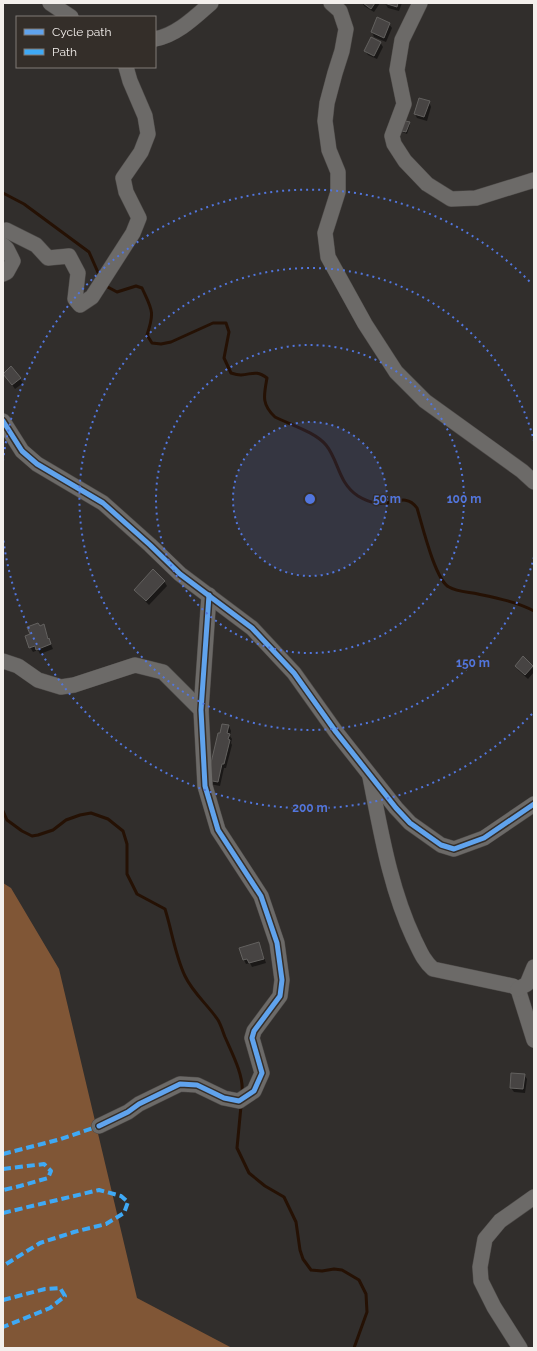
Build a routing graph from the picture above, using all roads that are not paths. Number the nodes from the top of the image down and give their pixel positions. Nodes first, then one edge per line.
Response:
1 (50, 3) edge
2 (211, 3) edge
3 (420, 3) edge
4 (340, 6) edge
5 (70, 16) edge
6 (156, 39) edge
7 (126, 68) edge
8 (534, 180) edge
9 (3, 231) edge
10 (3, 245) edge
11 (3, 274) edge
12 (3, 421) edge
13 (534, 482) edge
14 (209, 596) junction
15 (3, 661) edge
16 (201, 710) junction
17 (369, 774) junction
18 (534, 804) edge
19 (534, 966) edge
20 (518, 989) junction
21 (534, 1040) edge
22 (99, 1126) dead end
23 (534, 1197) edge
24 (520, 1348) edge

1 - 5 street
2 - 6 street
3 - 8 street
4 - 13 street
7 - 9 street
10 - 11 street
12 - 14 street
14 - 16 street
14 - 17 street
15 - 16 street
16 - 22 street
17 - 18 street
17 - 20 street
19 - 20 street
20 - 21 street
23 - 24 street

